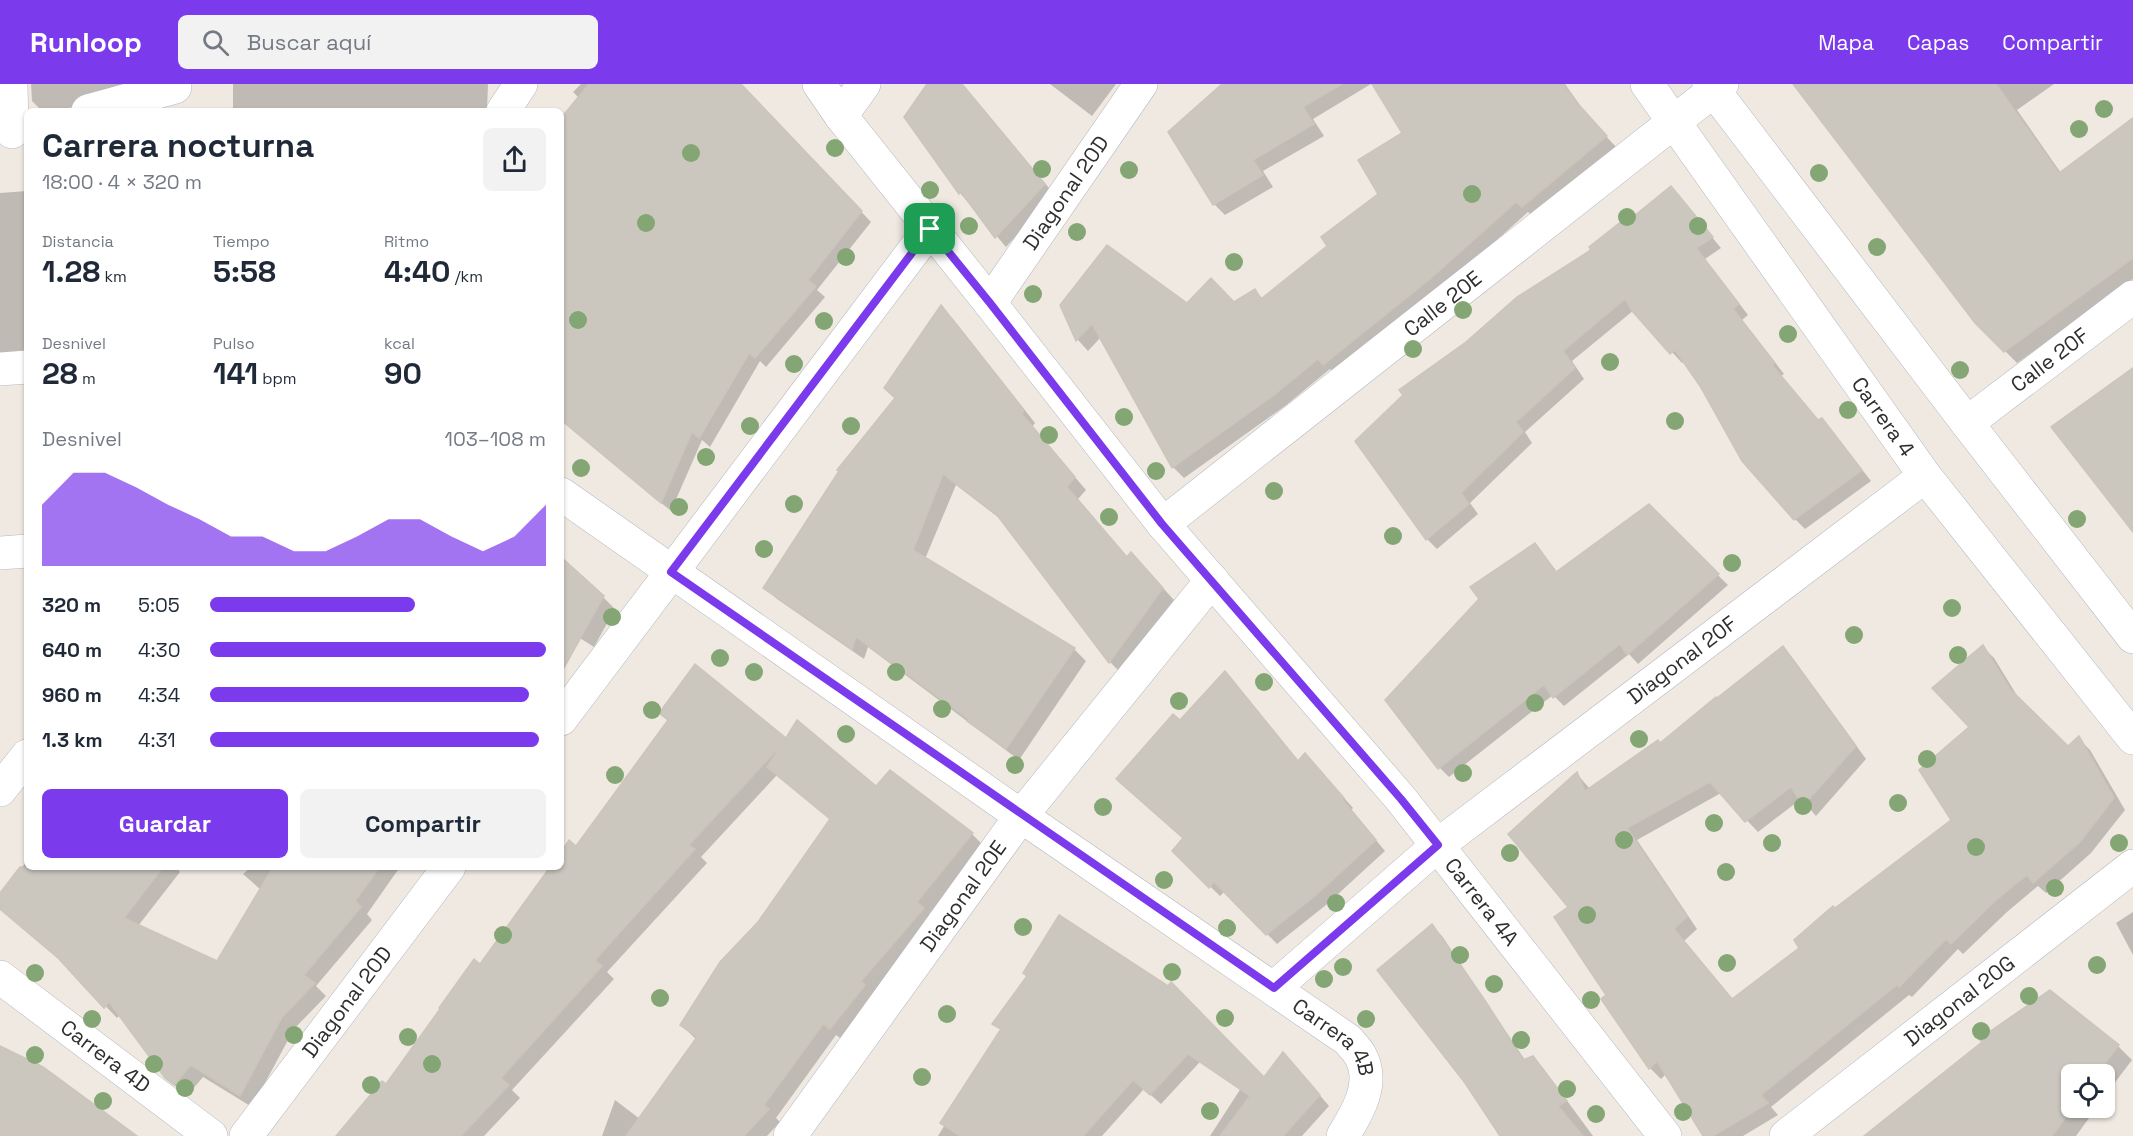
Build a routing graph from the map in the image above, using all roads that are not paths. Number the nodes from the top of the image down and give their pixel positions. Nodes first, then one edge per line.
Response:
1 (10, 84) edge
2 (521, 84) edge
3 (819, 84) edge
4 (864, 84) edge
5 (1141, 84) edge
6 (1647, 84) edge
7 (175, 86) edge
8 (1715, 86) edge
9 (98, 108) edge
10 (505, 108) edge
11 (841, 116) junction
12 (1674, 120) junction
13 (13, 131) edge
14 (930, 229) junction
15 (2133, 297) edge
16 (990, 303) junction
17 (24, 367) edge
18 (0, 369) edge
19 (1967, 423) junction
20 (1925, 476) junction
21 (564, 496) edge
22 (1162, 524) junction
23 (24, 550) edge
24 (0, 553) edge
25 (671, 572) junction
26 (1212, 580) junction
27 (2133, 637) edge
28 (564, 714) edge
29 (2133, 738) edge
30 (24, 760) edge
31 (0, 790) edge
32 (1021, 816) junction
33 (1438, 845) junction
34 (2133, 866) edge
35 (447, 870) edge
36 (0, 977) edge
37 (1274, 988) junction
38 (212, 1136) edge
39 (246, 1136) edge
40 (790, 1136) edge
41 (1343, 1136) edge
42 (1665, 1136) edge
43 (1786, 1136) edge

1 - 13 street
2 - 10 street
3 - 11 street, Carrera 4A
4 - 11 street
5 - 16 street, Diagonal 20D
6 - 12 street, Carrera 4
7 - 9 street
8 - 12 street, Calle 20E
8 - 19 street
11 - 14 street, Carrera 4A
12 - 20 street, Carrera 4
12 - 22 street, Calle 20E
14 - 16 street, Carrera 4A
14 - 25 street
15 - 19 street, Calle 20F
16 - 22 street, Carrera 4A
17 - 18 street
19 - 27 street
20 - 29 street, Carrera 4
20 - 33 street, Diagonal 20F
21 - 25 street, Carrera 4B
22 - 26 street, Carrera 4A
23 - 24 street
25 - 28 street
25 - 32 street, Carrera 4B
26 - 32 street, Diagonal 20E
26 - 33 street, Carrera 4A
30 - 31 street
32 - 37 street, Carrera 4B
32 - 40 street, Diagonal 20E
33 - 37 street, Diagonal 20F
33 - 42 street, Carrera 4A
34 - 43 street, Diagonal 20G
35 - 39 street, Diagonal 20D
36 - 38 street, Carrera 4D
37 - 41 street, Carrera 4B

